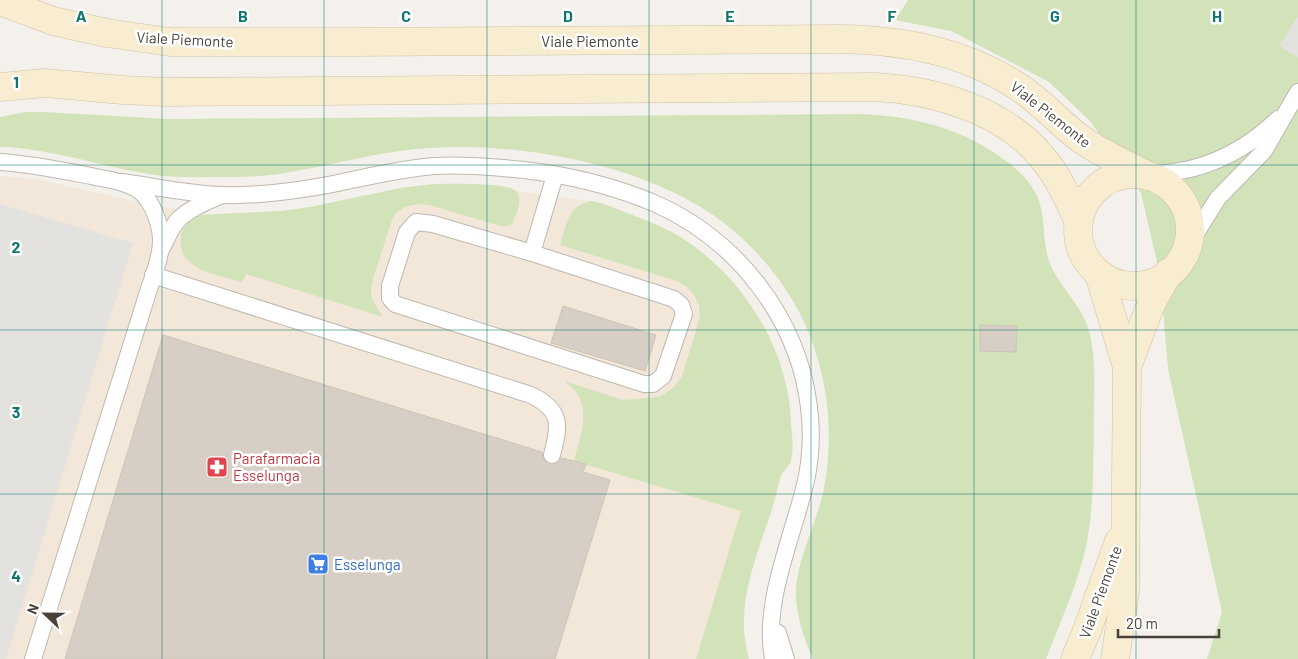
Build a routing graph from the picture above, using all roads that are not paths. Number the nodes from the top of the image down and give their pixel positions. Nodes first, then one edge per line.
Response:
1 (0, 1) edge
2 (0, 87) edge
3 (1298, 92) edge
4 (1287, 110) junction
5 (0, 162) edge
6 (555, 174) junction
7 (1148, 176) junction
8 (120, 182) junction
9 (222, 195) junction
10 (1079, 222) junction
11 (1186, 249) junction
12 (160, 252) junction
13 (532, 253) junction
14 (1099, 274) junction
15 (1168, 274) junction
16 (153, 275) junction
17 (1127, 367) junction
18 (552, 455) dead end
19 (1124, 525) junction
20 (775, 601) junction
21 (33, 659) edge
22 (773, 659) edge
23 (786, 659) edge
24 (1075, 659) edge
25 (1115, 659) edge

1 - 7 street, Viale Piemonte
2 - 10 street
3 - 4 lane
4 - 7 lane
4 - 11 lane
5 - 8 lane
6 - 9 lane
6 - 13 lane
6 - 20 lane
7 - 10 street
7 - 11 street
8 - 9 lane
8 - 12 lane
9 - 12 lane
10 - 14 street
11 - 15 street
12 - 16 lane
13 - 13 lane
14 - 15 street
14 - 17 street, Viale Piemonte
15 - 17 street, Viale Piemonte
16 - 18 lane
16 - 21 lane
17 - 19 street, Viale Piemonte
19 - 24 street, Viale Piemonte
19 - 25 street, Viale Piemonte
20 - 22 lane
20 - 23 lane

